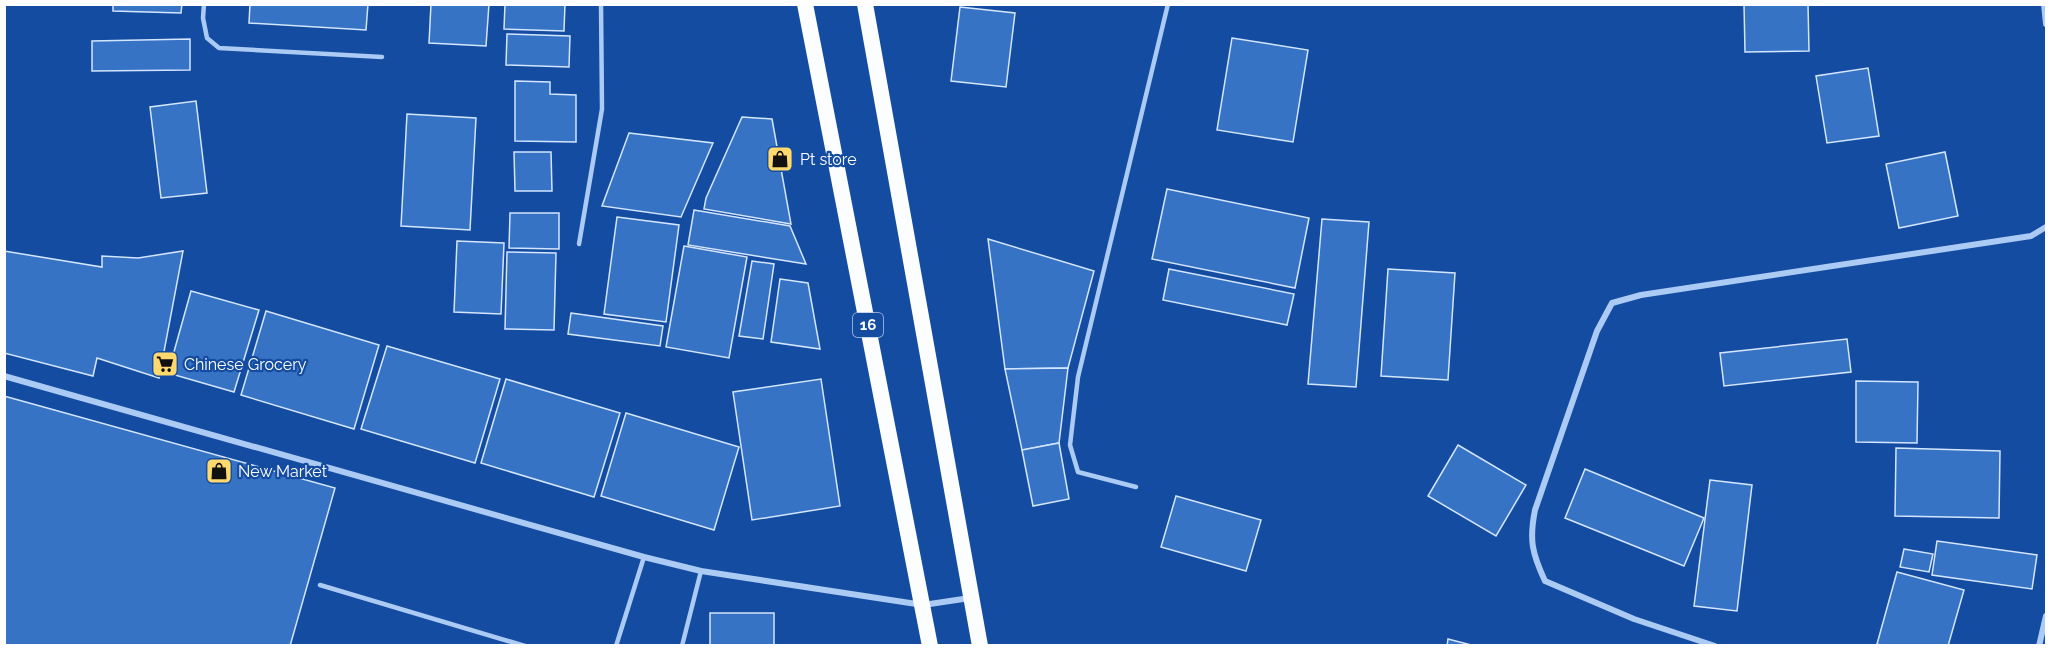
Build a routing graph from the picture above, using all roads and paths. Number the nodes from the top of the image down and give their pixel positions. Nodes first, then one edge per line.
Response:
1 (204, 4) edge
2 (602, 4) edge
3 (796, 4) edge
4 (805, 4) edge
5 (865, 4) edge
6 (878, 4) edge
7 (1168, 4) edge
8 (2044, 4) edge
9 (2046, 24) edge
10 (873, 50) junction
11 (814, 54) junction
12 (382, 57) dead end
13 (2046, 227) edge
14 (579, 244) dead end
15 (4, 376) edge
16 (1136, 487) dead end
17 (644, 557) junction
18 (701, 571) junction
19 (320, 585) dead end
20 (970, 598) junction
21 (923, 605) junction
22 (2046, 616) edge
23 (525, 645) edge
24 (616, 645) edge
25 (682, 645) edge
26 (930, 645) edge
27 (980, 645) edge
28 (1715, 645) edge
29 (2039, 645) edge

1 - 12 lane
2 - 14 lane
3 - 11 highway
4 - 11 highway, 16
5 - 10 highway
6 - 10 highway
7 - 16 lane
8 - 9 street
10 - 20 highway
11 - 21 highway, 16
13 - 28 street
15 - 17 street
17 - 18 street
17 - 24 lane
18 - 21 street
18 - 25 lane
19 - 23 lane
20 - 21 street
20 - 27 highway
21 - 26 highway, 16
22 - 29 street

